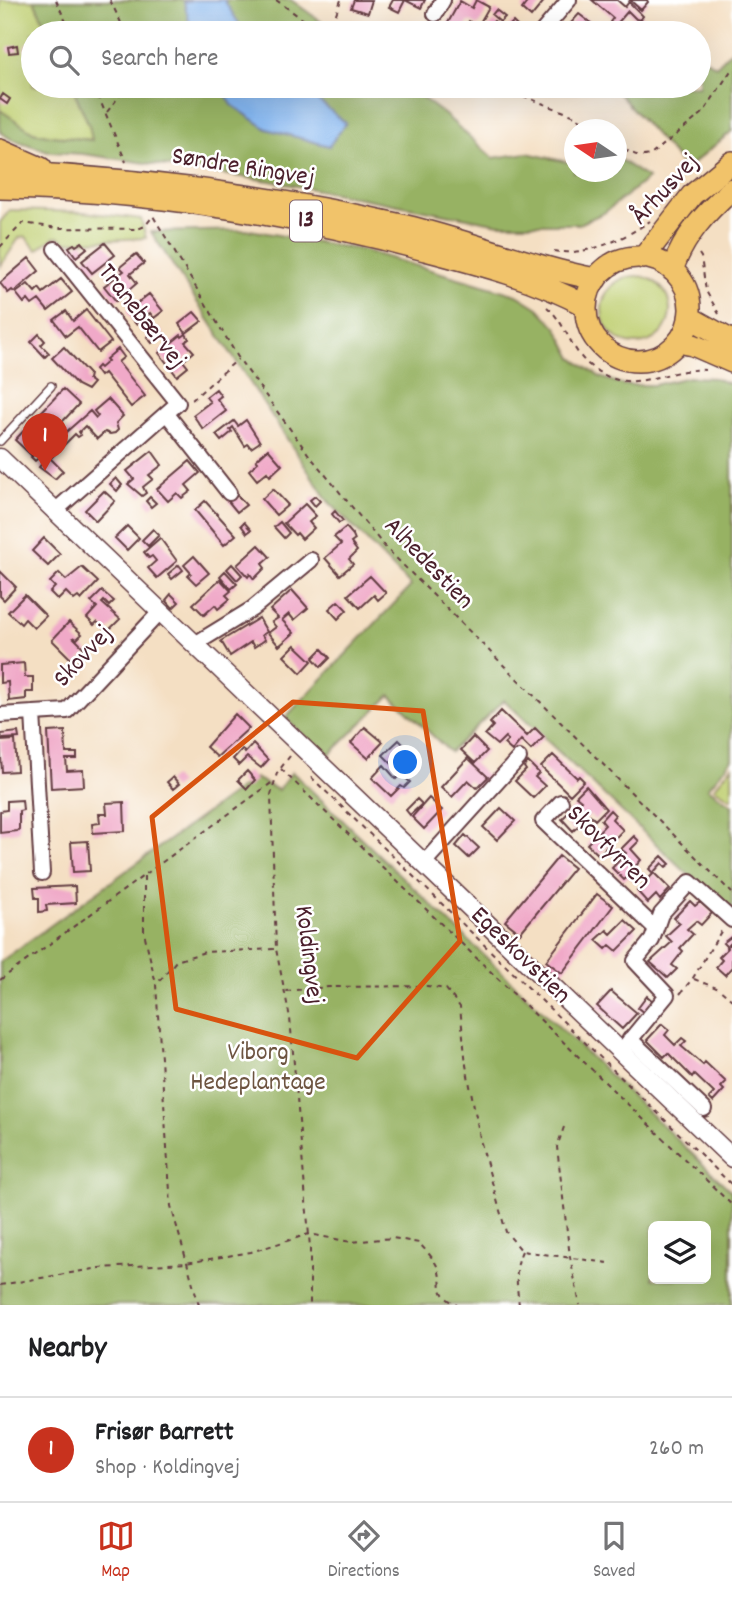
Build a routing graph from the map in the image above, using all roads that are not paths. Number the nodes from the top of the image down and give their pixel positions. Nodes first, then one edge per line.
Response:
1 (443, 0) edge
2 (569, 0) edge
3 (435, 14) dead end
4 (551, 21) edge
5 (0, 150) edge
6 (732, 162) edge
7 (0, 172) edge
8 (55, 174) junction
9 (732, 189) edge
10 (5, 191) edge
11 (55, 249) dead end
12 (643, 258) junction
13 (672, 271) junction
14 (596, 279) junction
15 (586, 306) junction
16 (689, 317) junction
17 (732, 341) edge
18 (678, 342) junction
19 (723, 367) edge
20 (51, 386) dead end
21 (167, 414) junction
22 (0, 441) edge
23 (3, 465) edge
24 (229, 493) dead end
25 (55, 511) junction
26 (311, 561) dead end
27 (160, 612) junction
28 (195, 644) junction
29 (33, 713) junction
30 (0, 715) edge
31 (519, 758) dead end
32 (561, 802) dead end
33 (423, 864) junction
34 (42, 873) dead end
35 (731, 919) edge
36 (655, 928) junction
37 (625, 1045) junction
38 (704, 1109) dead end
39 (732, 1158) edge

1 - 3 street
2 - 4 street
5 - 8 main road
6 - 12 main road, Århusvej
7 - 8 main road, Søndre Ringvej / 13
8 - 14 main road, Søndre Ringvej / 13
9 - 13 main road, Århusvej
10 - 15 main road, Søndre Ringvej / 13
11 - 21 street, Tranebærvej
12 - 13 main road
12 - 14 main road
13 - 16 main road
14 - 15 main road
15 - 18 main road
16 - 17 main road
16 - 18 main road
18 - 19 main road
20 - 22 lane
21 - 24 street, Tranebærvej
21 - 25 street, Tranebærvej
23 - 25 street
25 - 27 street
26 - 28 street
27 - 28 street
27 - 29 street, Skovvej
28 - 33 street
29 - 30 street, Skovvej
29 - 34 street, Skovvej
31 - 33 street
32 - 36 street, Skovfyrren
33 - 37 street
35 - 36 street, Skovfyrren
36 - 37 street, Skovfyrren
37 - 38 street
37 - 39 street

